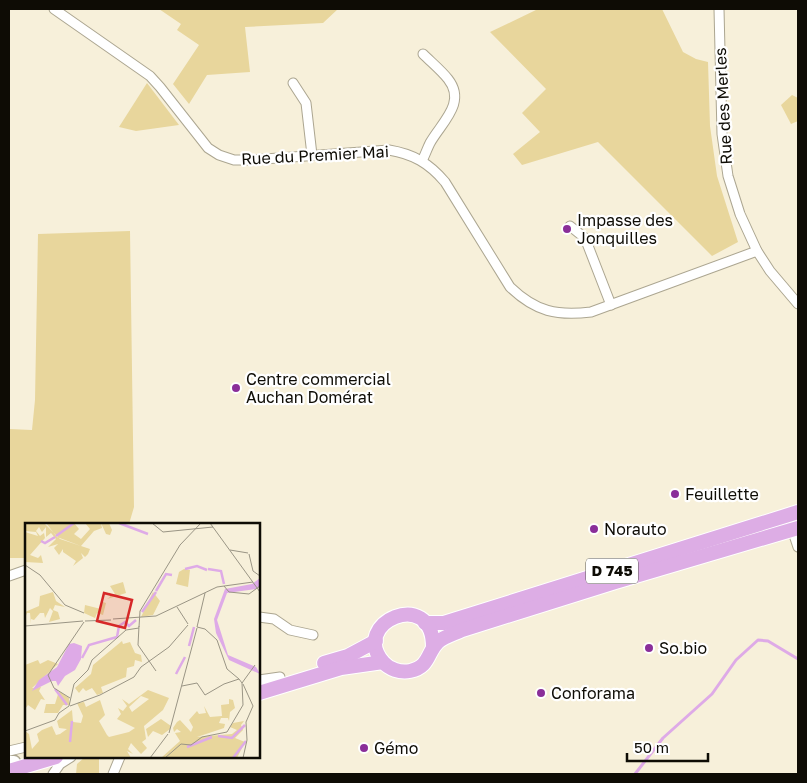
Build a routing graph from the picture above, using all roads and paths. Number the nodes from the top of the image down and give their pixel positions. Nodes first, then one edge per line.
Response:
1 (54, 9) edge
2 (719, 9) edge
3 (423, 54) dead end
4 (293, 83) dead end
5 (312, 155) junction
6 (422, 161) junction
7 (570, 226) dead end
8 (757, 251) junction
9 (798, 304) edge
10 (611, 305) junction
11 (793, 514) edge
12 (795, 529) edge
13 (798, 548) edge
14 (25, 570) edge
15 (9, 576) edge
16 (260, 617) edge
17 (425, 623) junction
18 (314, 635) dead end
19 (376, 641) junction
20 (433, 647) junction
21 (383, 662) junction
22 (280, 677) junction
23 (260, 680) edge
24 (260, 684) edge
25 (260, 694) edge
26 (25, 748) edge
27 (27, 758) edge
28 (47, 758) edge
29 (69, 758) edge
30 (120, 758) edge
31 (10, 762) edge
32 (53, 774) edge
33 (113, 774) edge

1 - 5 street, Rue du Premier Mai
2 - 8 street, Rue des Merles
3 - 6 street
4 - 5 street
5 - 6 street, Rue du Premier Mai
6 - 10 street, Rue du Premier Mai
7 - 10 street
8 - 9 street, Rue des Merles
8 - 10 street, Rue du Premier Mai
11 - 12 street
11 - 17 main road, D 745
12 - 13 street
12 - 20 main road, D 745
14 - 15 street
16 - 18 street
17 - 19 main road
17 - 20 main road
19 - 21 main road
19 - 22 main road
20 - 21 main road
21 - 25 main road
22 - 23 street
22 - 24 main road
26 - 31 street
27 - 31 main road
28 - 31 main road
29 - 32 street
30 - 33 street

